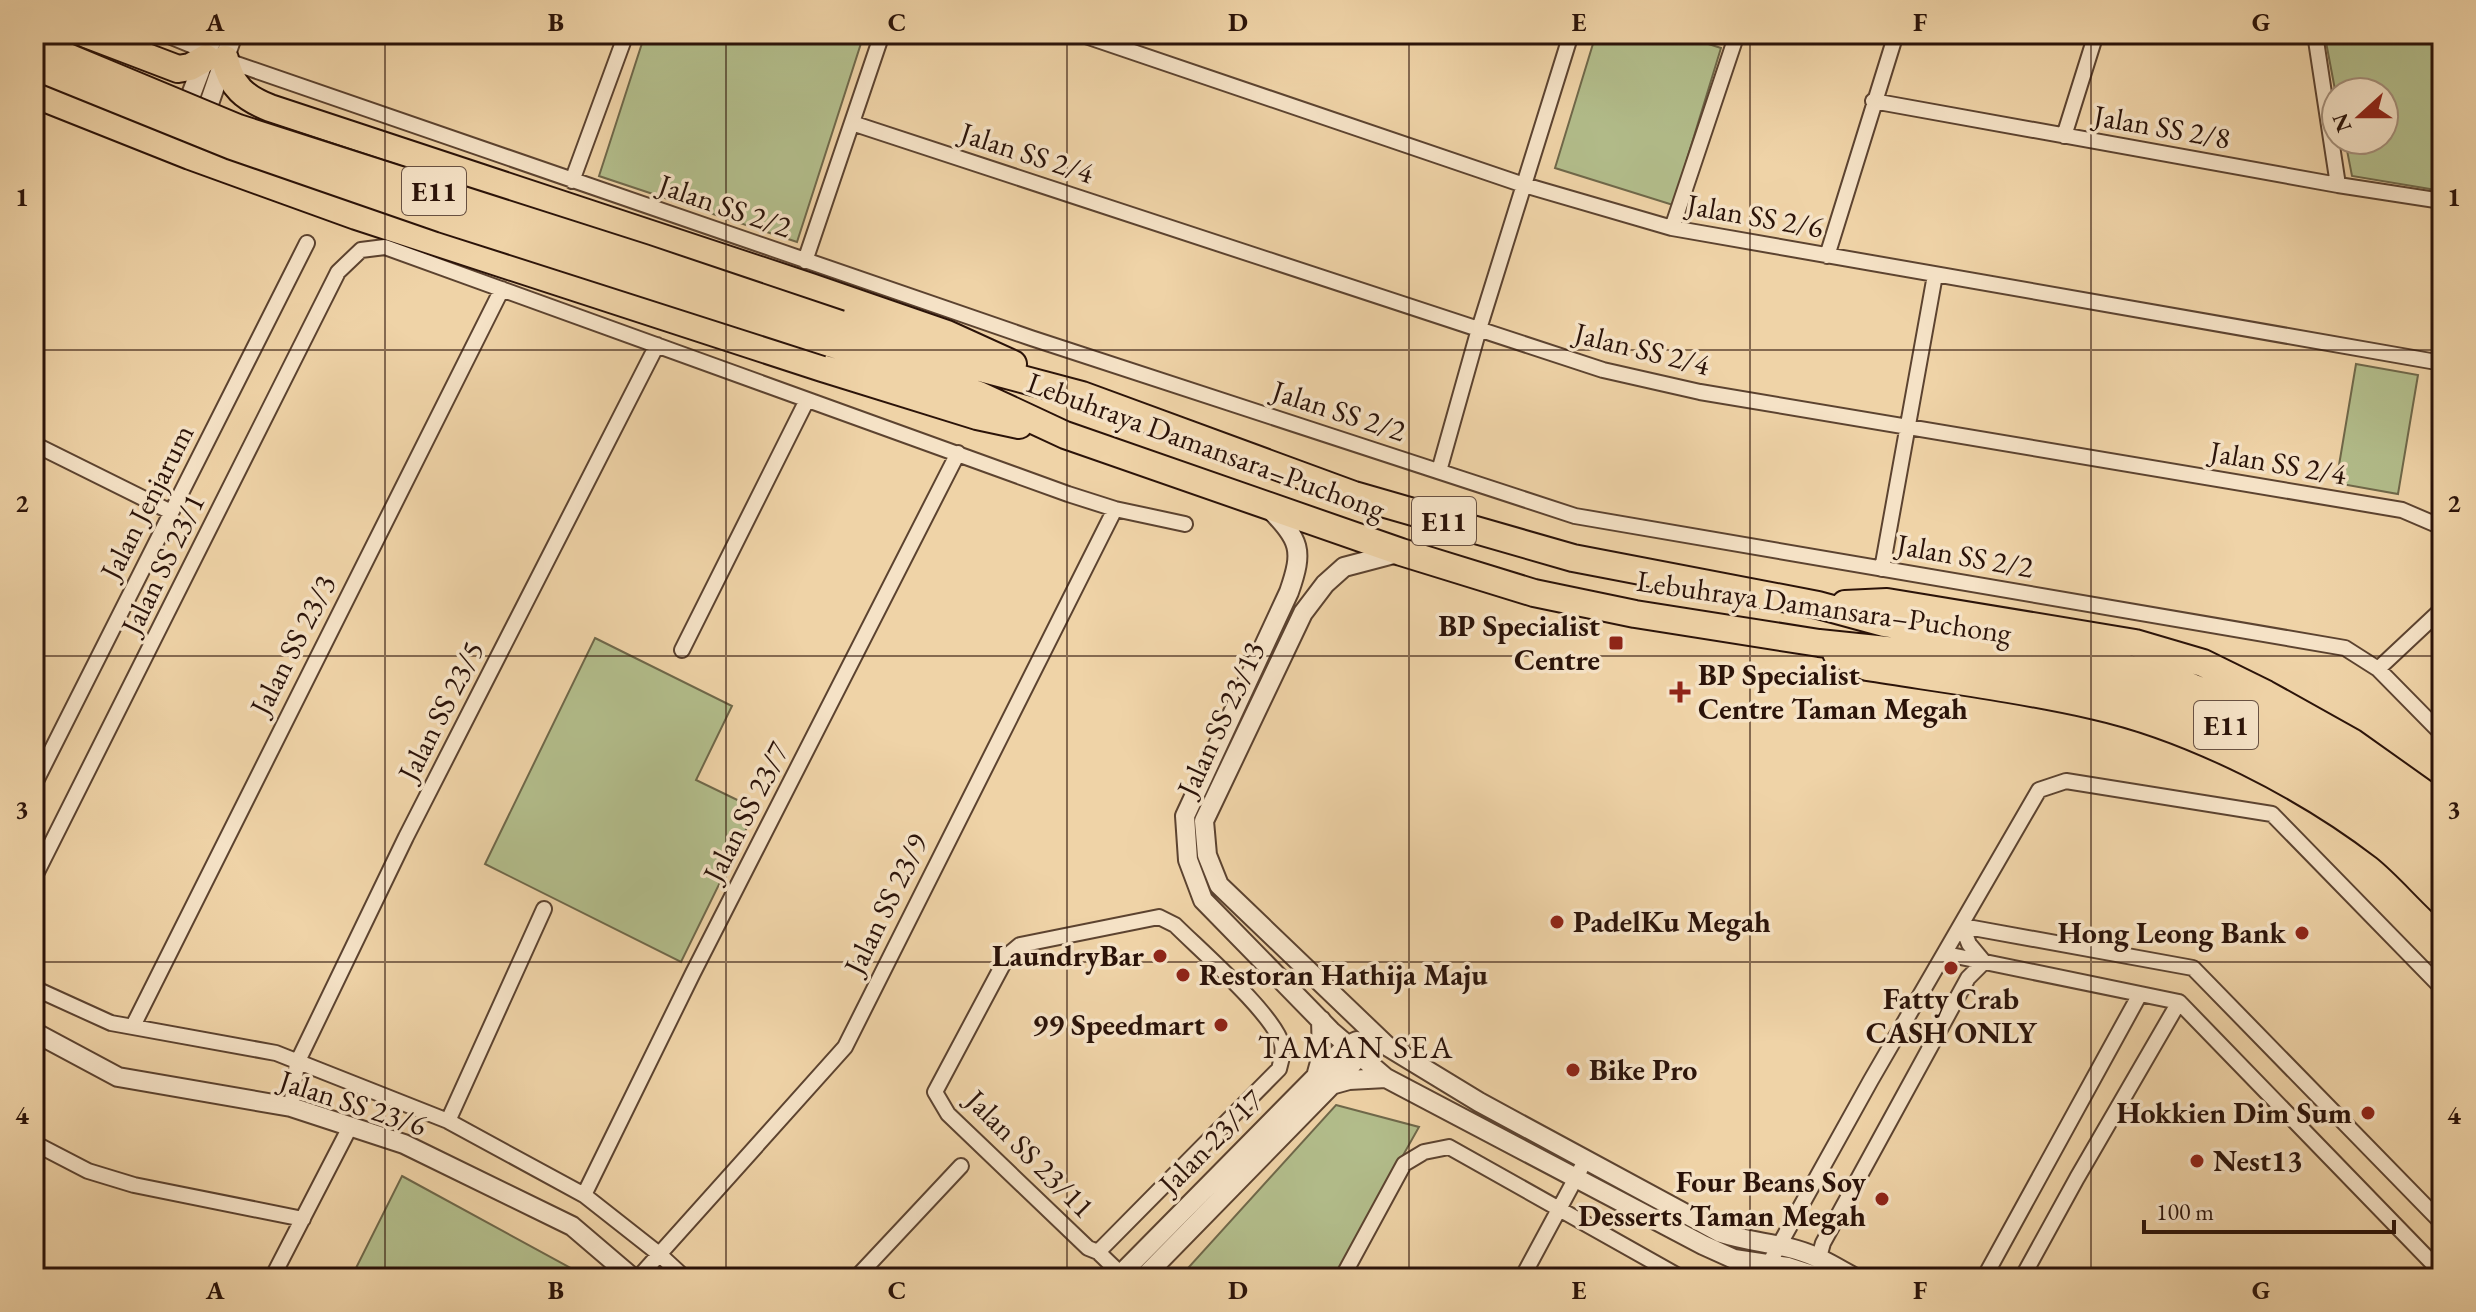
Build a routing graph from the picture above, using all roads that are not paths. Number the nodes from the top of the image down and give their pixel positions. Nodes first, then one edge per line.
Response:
1 (86, 34) edge
2 (164, 34) edge
3 (233, 34) edge
4 (626, 34) edge
5 (882, 34) edge
6 (1080, 34) edge
7 (1571, 34) edge
8 (1737, 34) edge
9 (1896, 34) edge
10 (2096, 34) edge
11 (2316, 34) edge
12 (34, 43) edge
13 (213, 51) edge
14 (145, 58) junction
15 (34, 66) edge
16 (34, 94) edge
17 (249, 100) junction
18 (1873, 101) junction
19 (852, 123) junction
20 (130, 132) junction
21 (2064, 136) junction
22 (180, 152) junction
23 (231, 171) junction
24 (572, 181) junction
25 (1524, 185) junction
26 (2338, 185) junction
27 (2442, 201) edge
28 (1672, 228) junction
29 (307, 243) dead end
30 (1827, 256) junction
31 (805, 261) junction
32 (1935, 275) junction
33 (502, 289) junction
34 (1479, 329) junction
35 (835, 333) junction
36 (657, 345) junction
37 (2442, 363) edge
38 (1082, 395) junction
39 (807, 400) junction
40 (1907, 425) junction
41 (1065, 435) junction
42 (34, 444) edge
43 (958, 453) junction
44 (1439, 471) junction
45 (1265, 503) junction
46 (1115, 509) junction
47 (171, 512) junction
48 (1185, 524) dead end
49 (2442, 529) edge
50 (1401, 552) junction
51 (1882, 569) junction
52 (1818, 605) junction
53 (2442, 609) edge
54 (1819, 643) junction
55 (1974, 649) junction
56 (682, 650) dead end
57 (2378, 669) junction
58 (2442, 734) edge
59 (34, 785) edge
60 (2442, 806) edge
61 (2442, 839) edge
62 (2442, 871) edge
63 (34, 878) edge
64 (2442, 902) edge
65 (544, 909) dead end
66 (1962, 926) junction
67 (1946, 954) junction
68 (1984, 962) junction
69 (34, 988) edge
70 (2442, 988) edge
71 (2140, 994) junction
72 (2179, 1002) junction
73 (1356, 1018) junction
74 (1321, 1020) junction
75 (133, 1026) junction
76 (34, 1032) edge
77 (1387, 1046) junction
78 (1356, 1048) junction
79 (297, 1063) junction
80 (1386, 1078) junction
81 (1322, 1081) junction
82 (291, 1107) junction
83 (448, 1121) junction
84 (351, 1125) junction
85 (34, 1143) edge
86 (1586, 1159) junction
87 (961, 1166) dead end
88 (1576, 1178) junction
89 (584, 1195) junction
90 (1559, 1209) junction
91 (303, 1219) junction
92 (2442, 1223) edge
93 (1778, 1246) junction
94 (1098, 1252) junction
95 (659, 1254) junction
96 (1734, 1259) junction
97 (1817, 1269) edge
98 (1770, 1273) edge
99 (2442, 1273) edge
100 (1121, 1277) edge
101 (272, 1278) edge
102 (636, 1278) edge
103 (685, 1278) edge
104 (856, 1278) edge
105 (1143, 1278) edge
106 (1342, 1278) edge
107 (1522, 1278) edge
108 (1682, 1278) edge
109 (1745, 1278) edge
110 (1855, 1278) edge
111 (1984, 1278) edge
112 (2022, 1278) edge

1 - 14 highway
2 - 13 street, Jalan SS 2/2
3 - 13 street
4 - 24 street
5 - 19 street
6 - 25 street, Jalan SS 2/6
7 - 25 street
8 - 28 street
9 - 18 street
10 - 21 street
11 - 26 street
12 - 35 highway, Lebuhraya Damansara–Puchong / E11, bridge
13 - 14 highway
13 - 17 highway
13 - 22 street
13 - 24 street, Jalan SS 2/2
14 - 20 highway
15 - 35 highway, Lebuhraya Damansara–Puchong / E11, bridge
16 - 20 highway
17 - 23 highway
17 - 38 highway
18 - 21 street, Jalan SS 2/8
18 - 30 street
19 - 31 street
19 - 34 street, Jalan SS 2/4
20 - 22 highway
21 - 26 street, Jalan SS 2/8
22 - 23 highway
23 - 41 highway
24 - 31 street, Jalan SS 2/2
25 - 28 street, Jalan SS 2/6
25 - 34 street
26 - 27 street, Jalan SS 2/8
28 - 30 street, Jalan SS 2/6
29 - 47 street, Jalan Jenjarum
30 - 32 street, Jalan SS 2/6
31 - 44 street, Jalan SS 2/2
32 - 37 street, Jalan SS 2/6
32 - 40 street
33 - 36 street
33 - 63 street, Jalan SS 23/1
33 - 75 street, Jalan SS 23/3
34 - 40 street, Jalan SS 2/4
34 - 44 street
35 - 38 highway, Lebuhraya Damansara–Puchong / E11
35 - 41 highway, Lebuhraya Damansara–Puchong / E11
36 - 39 street
36 - 79 street, Jalan SS 23/5
38 - 52 highway, Lebuhraya Damansara–Puchong / E11
39 - 43 street
39 - 56 street
40 - 49 street, Jalan SS 2/4
40 - 51 street
41 - 45 highway, Lebuhraya Damansara–Puchong / E11
42 - 47 street
43 - 46 street
43 - 89 street, Jalan SS 23/7
44 - 51 street, Jalan SS 2/2
45 - 50 highway, Lebuhraya Damansara–Puchong / E11
45 - 74 street, Jalan SS 23/13
46 - 48 street
46 - 95 street, Jalan SS 23/9
47 - 59 street, Jalan Jenjarum
50 - 54 highway, Lebuhraya Damansara–Puchong / E11
50 - 73 street, Jalan SS 23/13
51 - 57 street, Jalan SS 2/2
52 - 55 highway, Lebuhraya Damansara–Puchong / E11
52 - 60 highway
53 - 57 street
54 - 55 highway, Lebuhraya Damansara–Puchong / E11
54 - 64 highway
55 - 61 highway, Lebuhraya Damansara–Puchong / E11
55 - 62 highway, Lebuhraya Damansara–Puchong / E11
57 - 58 street, Jalan SS 2/2
65 - 83 street
66 - 67 street
66 - 68 street
66 - 70 street
66 - 92 street
67 - 68 street
67 - 93 street
68 - 71 street
68 - 97 street
69 - 75 street
71 - 72 street
71 - 111 street
72 - 99 street
72 - 112 street
73 - 77 street, Jalan SS 23/13
73 - 78 street
74 - 78 street, Jalan SS 23/13
74 - 81 street
75 - 79 street
76 - 82 street, Jalan SS 23/6
77 - 78 street
77 - 86 street, Jalan SS 23/13
78 - 80 street, Jalan SS 23/13
78 - 81 street, Jalan 23/17
79 - 82 street, Jalan SS 23/5
79 - 83 street
80 - 81 street
80 - 88 street, Jalan SS 23/13
81 - 100 street, Jalan 23/17
81 - 105 street, Jalan 23/17
82 - 84 street, Jalan SS 23/6
83 - 89 street
84 - 91 street
84 - 102 street, Jalan SS 23/6
85 - 91 street
86 - 88 street
86 - 93 street, Jalan SS 23/13
87 - 104 street
88 - 90 street
88 - 96 street, Jalan SS 23/13
89 - 95 street
90 - 106 street
90 - 107 street
90 - 108 street
91 - 101 street
93 - 97 street, Jalan SS 23/13
93 - 98 street
94 - 94 street, Jalan SS 23/11
94 - 100 street, Jalan SS 23/11
95 - 102 street, Jalan SS 23/9
95 - 103 street
96 - 98 street, Jalan SS 23/13
96 - 109 street
97 - 98 street, Jalan SS 23/13
97 - 110 street, Jalan SS 23/13

